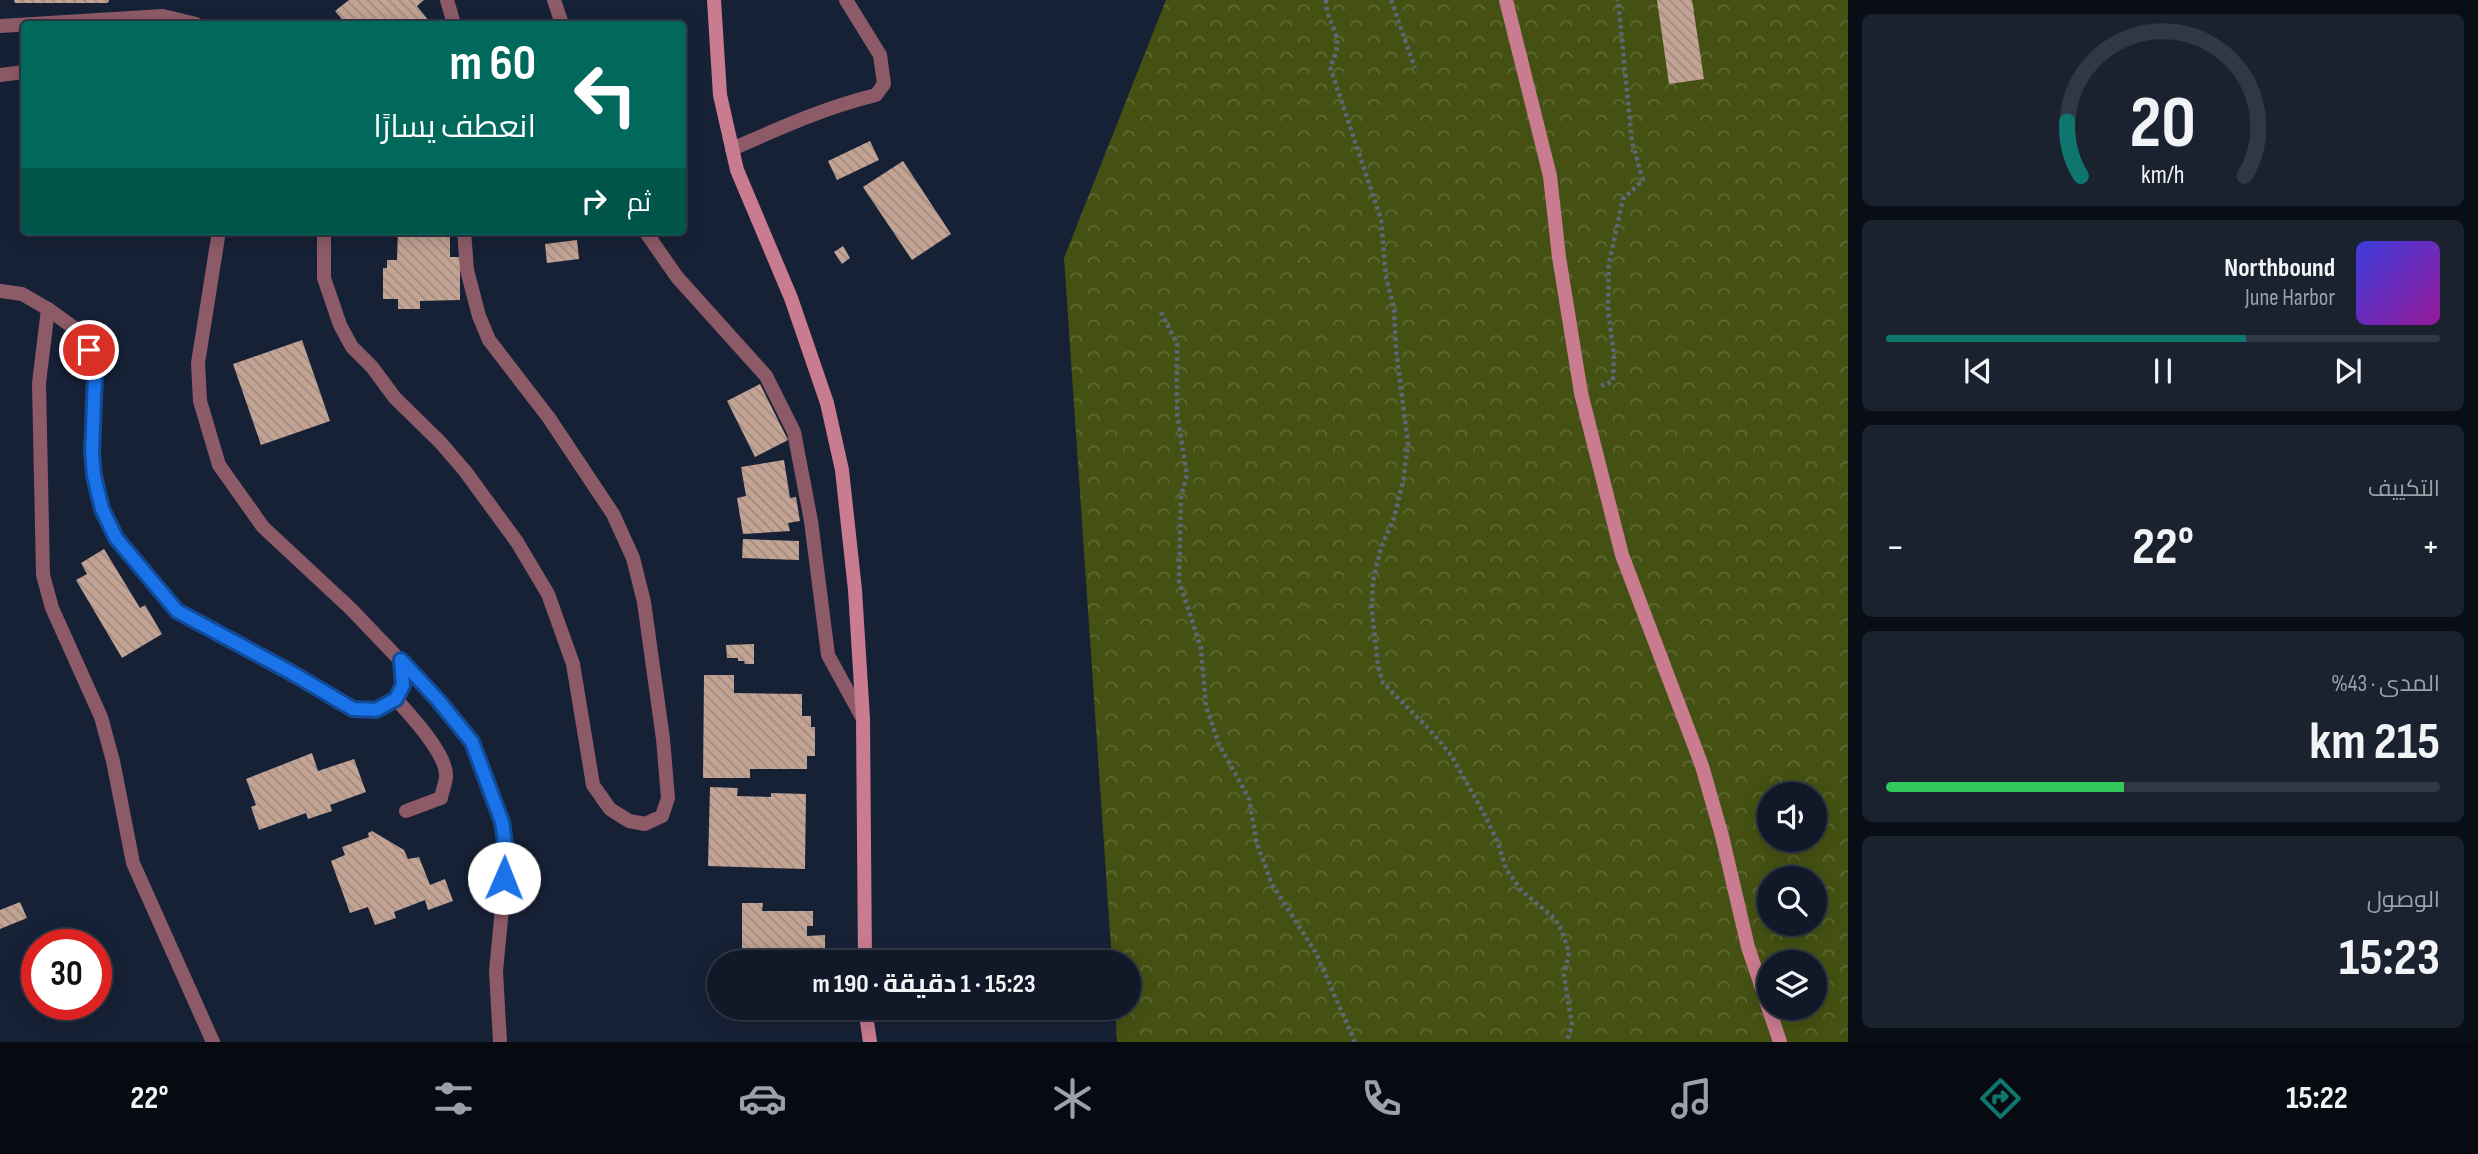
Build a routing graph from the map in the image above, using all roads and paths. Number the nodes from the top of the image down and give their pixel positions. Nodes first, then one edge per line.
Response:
1 (447, 0) edge
2 (554, 0) edge
3 (714, 0) edge
4 (846, 0) edge
5 (1326, 0) edge
6 (1391, 0) edge
7 (1506, 0) edge
8 (1618, 0) edge
9 (82, 21) edge
10 (184, 21) edge
11 (453, 21) edge
12 (561, 21) edge
13 (21, 25) edge
14 (0, 26) edge
15 (1415, 68) dead end
16 (21, 72) edge
17 (0, 75) edge
18 (732, 149) junction
19 (218, 235) edge
20 (324, 235) edge
21 (464, 235) edge
22 (648, 235) edge
23 (0, 291) edge
24 (48, 309) junction
25 (1161, 312) dead end
26 (1581, 393) junction
27 (401, 660) junction
28 (396, 699) junction
29 (863, 719) junction
30 (406, 811) dead end
31 (865, 950) edge
32 (867, 1020) edge
33 (212, 1042) edge
34 (500, 1042) edge
35 (870, 1042) edge
36 (1355, 1042) edge
37 (1567, 1042) edge
38 (1780, 1042) edge

1 - 11 street
2 - 12 street
3 - 18 street
4 - 18 street
5 - 37 path
6 - 15 path
7 - 26 street
8 - 26 path
9 - 10 street
13 - 14 street
16 - 17 street
18 - 29 street
19 - 27 street
20 - 21 street
22 - 29 street
23 - 24 street
24 - 28 street
24 - 33 street
25 - 36 path
26 - 38 street
27 - 28 street
27 - 34 street
28 - 30 street
29 - 31 street
32 - 35 street

